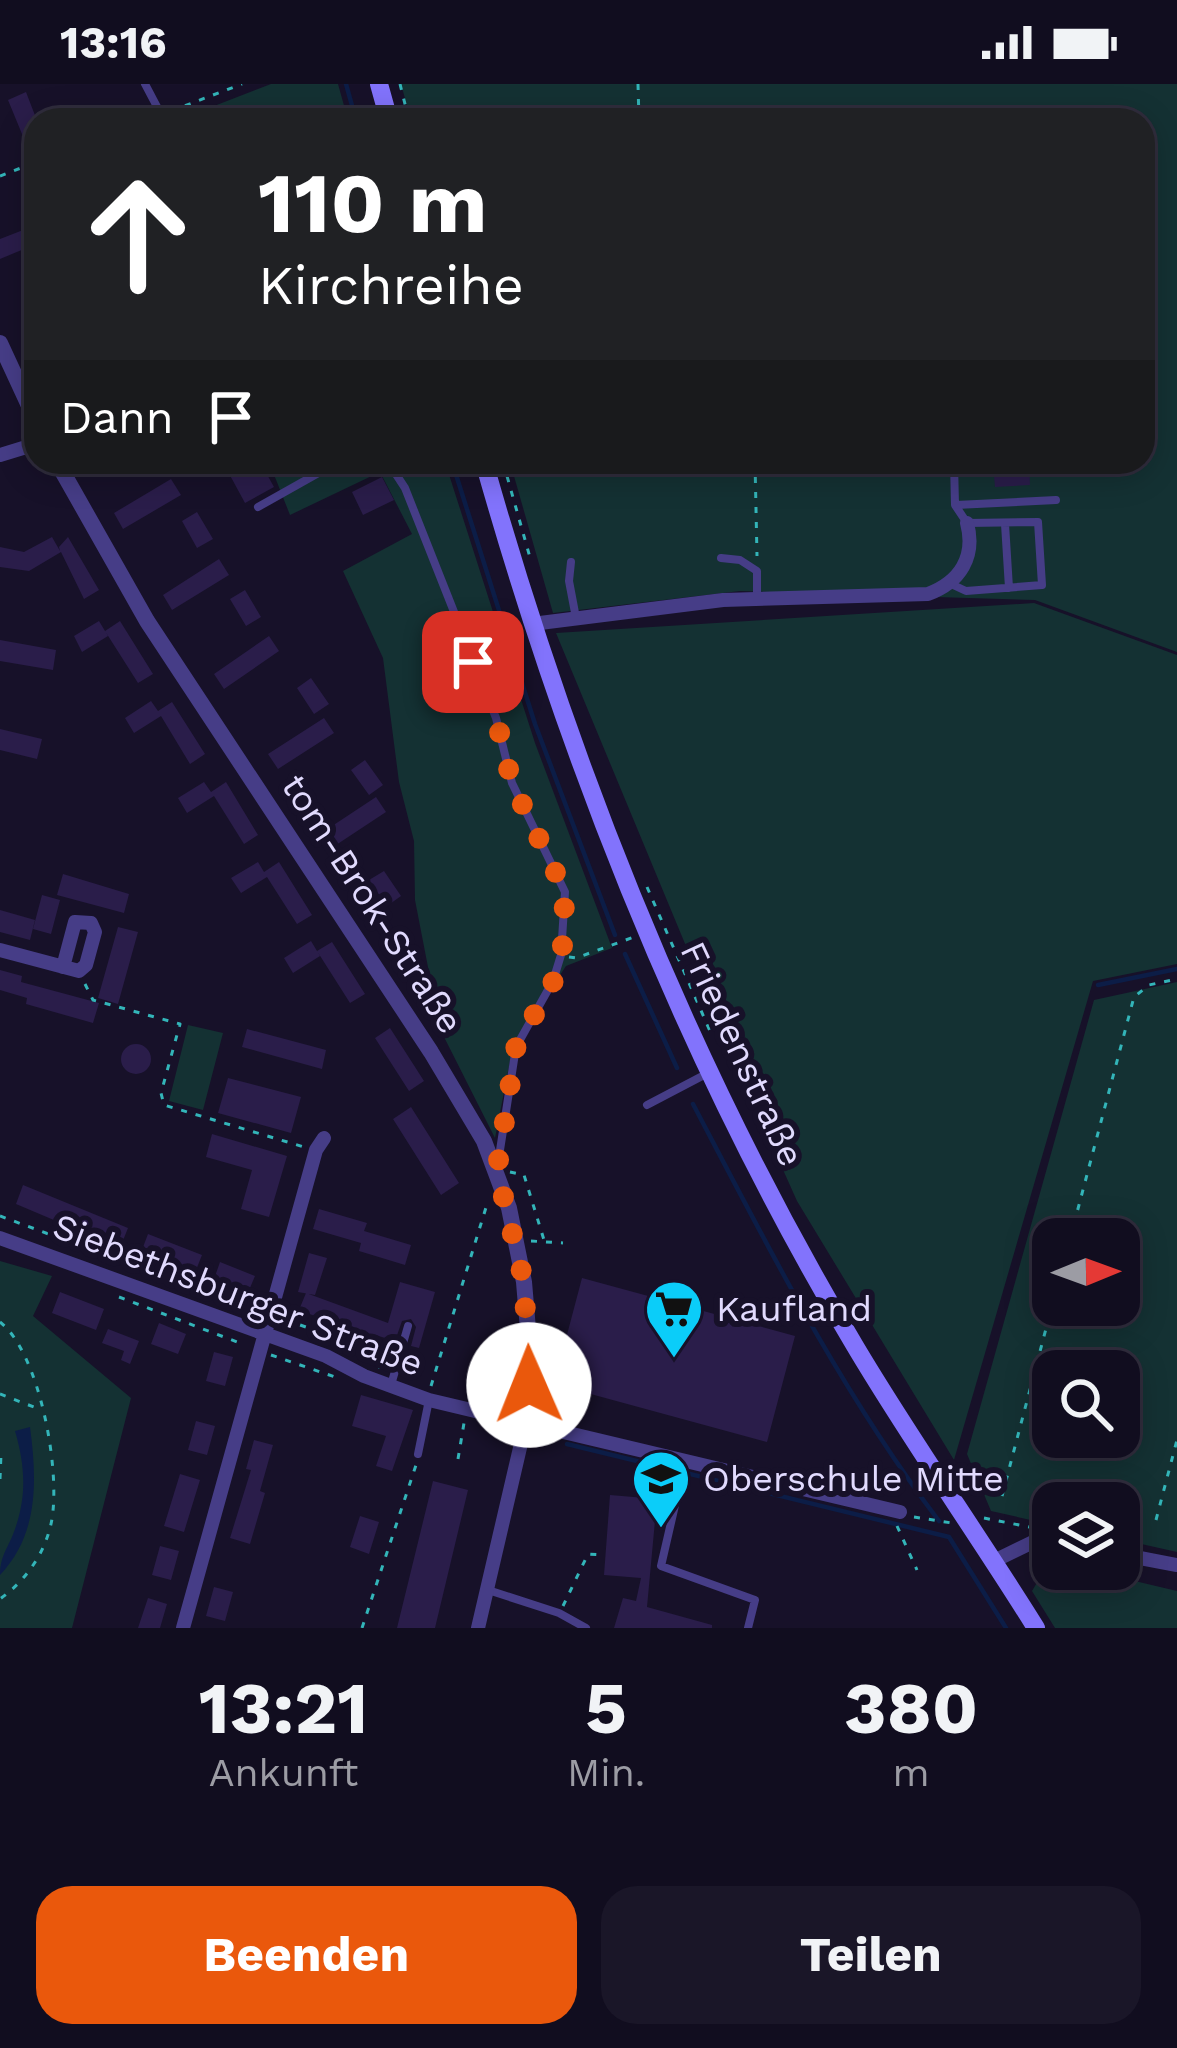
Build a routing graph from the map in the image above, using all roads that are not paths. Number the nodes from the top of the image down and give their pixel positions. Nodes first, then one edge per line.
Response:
1 (0, 343) edge
2 (24, 407) edge
3 (64, 474) edge
4 (317, 474) edge
5 (396, 474) edge
6 (488, 474) edge
7 (954, 474) edge
8 (1056, 500) dead end
9 (955, 505) junction
10 (258, 507) dead end
11 (967, 523) junction
12 (1005, 524) junction
13 (721, 558) dead end
14 (571, 562) dead end
15 (952, 584) junction
16 (1009, 587) junction
17 (757, 598) junction
18 (576, 618) junction
19 (532, 624) junction
20 (0, 950) edge
21 (71, 969) road end
22 (710, 1072) junction
23 (647, 1105) dead end
24 (320, 1144) road end
25 (497, 1170) junction
26 (0, 1238) edge
27 (408, 1326) dead end
28 (264, 1334) junction
29 (391, 1382) junction
30 (429, 1400) junction
31 (526, 1422) junction
32 (418, 1454) road end
33 (685, 1460) junction
34 (901, 1513) road end
35 (1032, 1542) edge
36 (1140, 1558) edge
37 (994, 1561) junction
38 (1177, 1565) edge
39 (488, 1590) junction
40 (183, 1628) edge
41 (478, 1628) edge
42 (586, 1628) edge
43 (748, 1628) edge
44 (1036, 1628) edge

1 - 2 street
3 - 25 street, tom-Brok-Straße
4 - 10 lane
5 - 25 lane
6 - 19 main road, Friedenstraße
7 - 9 lane
8 - 9 lane
9 - 11 lane
11 - 12 lane
11 - 15 street
12 - 16 lane
12 - 16 lane
13 - 17 lane
14 - 18 lane
15 - 16 lane
15 - 17 street
17 - 18 street
18 - 19 street
19 - 22 main road, Friedenstraße
20 - 21 street
22 - 23 lane
22 - 37 main road, Friedenstraße
24 - 28 street
25 - 31 street, tom-Brok-Straße
26 - 28 street, Siebethsburger Straße
27 - 29 lane
28 - 29 street, Siebethsburger Straße
28 - 40 street
29 - 30 street, Siebethsburger Straße
30 - 31 street, Siebethsburger Straße
30 - 32 lane
31 - 33 street, Siebethsburger Straße
31 - 39 street, tom-Brok-Straße
33 - 34 street, Siebethsburger Straße
33 - 43 lane
35 - 37 street
36 - 38 street
37 - 44 main road, Friedenstraße
39 - 41 street, tom-Brok-Straße
39 - 42 lane

